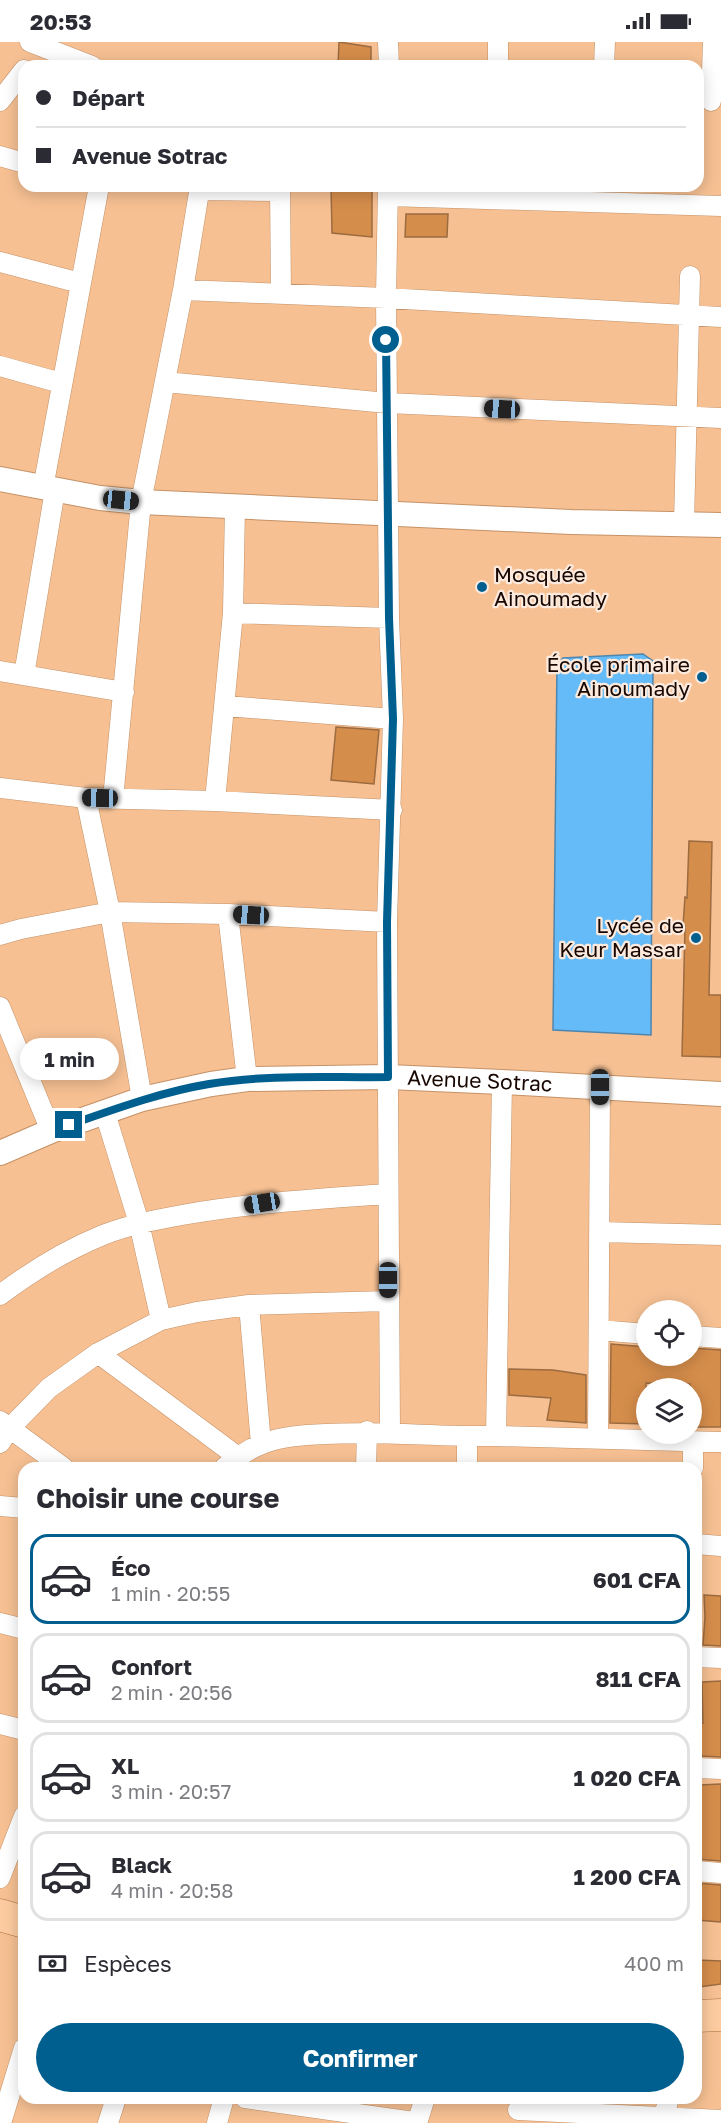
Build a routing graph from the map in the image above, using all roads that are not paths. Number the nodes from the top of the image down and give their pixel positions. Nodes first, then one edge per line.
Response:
1 (388, 42) edge
2 (498, 42) edge
3 (605, 42) edge
4 (713, 42) edge
5 (39, 44) edge
6 (30, 60) edge
7 (78, 60) edge
8 (389, 60) edge
9 (498, 60) edge
10 (604, 60) edge
11 (18, 78) edge
12 (0, 101) edge
13 (710, 101) edge
14 (0, 156) edge
15 (18, 161) edge
16 (98, 192) edge
17 (199, 192) edge
18 (280, 192) edge
19 (388, 192) edge
20 (442, 192) edge
21 (603, 195) edge
22 (721, 206) edge
23 (0, 262) edge
24 (690, 276) dead end
25 (80, 283) junction
26 (183, 290) junction
27 (281, 294) junction
28 (386, 298) junction
29 (689, 314) junction
30 (721, 317) edge
31 (0, 366) edge
32 (165, 382) junction
33 (61, 383) junction
34 (387, 403) junction
35 (685, 417) junction
36 (721, 418) edge
37 (0, 479) edge
38 (49, 489) junction
39 (141, 502) junction
40 (235, 507) junction
41 (389, 514) junction
42 (684, 524) junction
43 (721, 525) edge
44 (233, 612) junction
45 (389, 618) junction
46 (0, 671) edge
47 (24, 675) junction
48 (124, 692) junction
49 (225, 706) junction
50 (393, 719) junction
51 (9, 790) edge
52 (86, 798) junction
53 (113, 799) junction
54 (216, 801) junction
55 (0, 802) edge
56 (392, 810) junction
57 (110, 912) junction
58 (228, 914) junction
59 (387, 922) junction
60 (0, 935) edge
61 (0, 1007) edge
62 (388, 1077) junction
63 (247, 1079) junction
64 (502, 1082) junction
65 (600, 1087) junction
66 (721, 1094) edge
67 (142, 1099) junction
68 (105, 1113) junction
69 (51, 1131) junction
70 (0, 1153) edge
71 (387, 1194) junction
72 (139, 1223) junction
73 (599, 1232) junction
74 (721, 1235) edge
75 (0, 1295) edge
76 (388, 1301) junction
77 (249, 1305) junction
78 (161, 1320) junction
79 (599, 1330) junction
80 (636, 1333) edge
81 (702, 1337) edge
82 (721, 1338) edge
83 (98, 1353) junction
84 (3, 1431) edge
85 (367, 1431) junction
86 (390, 1432) junction
87 (496, 1436) junction
88 (467, 1437) junction
89 (598, 1438) junction
90 (636, 1440) edge
91 (702, 1442) edge
92 (721, 1442) edge
93 (261, 1444) junction
94 (693, 1444) edge
95 (54, 1462) edge
96 (230, 1462) edge
97 (233, 1462) edge
98 (366, 1462) edge
99 (467, 1462) edge
100 (693, 1462) edge
101 (0, 1506) edge
102 (18, 1508) edge
103 (702, 1544) edge
104 (721, 1546) edge
105 (0, 1623) edge
106 (18, 1628) edge
107 (702, 1657) edge
108 (721, 1658) edge
109 (0, 1724) edge
110 (18, 1728) edge
111 (702, 1768) edge
112 (721, 1769) edge
113 (14, 1825) edge
114 (702, 1871) edge
115 (721, 1872) edge
116 (0, 1878) edge
117 (0, 1915) edge
118 (18, 1920) edge
119 (0, 1930) edge
120 (18, 1935) edge
121 (721, 1999) edge
122 (702, 2000) edge
123 (702, 2016) edge
124 (721, 2016) edge
125 (18, 2068) edge
126 (114, 2104) edge
127 (222, 2104) edge
128 (288, 2104) edge
129 (423, 2104) edge
130 (667, 2104) edge
131 (518, 2110) edge
132 (598, 2112) edge
133 (721, 2120) edge
134 (663, 2121) edge
135 (1, 2123) edge
136 (108, 2123) edge
137 (217, 2123) edge
138 (411, 2123) edge
139 (417, 2123) edge

1 - 8 street
2 - 9 street
3 - 10 street
4 - 13 street
5 - 6 street
5 - 7 street
11 - 12 street
14 - 15 street
16 - 25 street
17 - 26 street
18 - 27 street
19 - 28 street
20 - 21 street
21 - 22 street
23 - 25 street
24 - 29 street
25 - 33 street
26 - 27 street
26 - 32 street
27 - 28 street
28 - 29 street
28 - 34 street
29 - 30 street
29 - 35 street
31 - 33 street
32 - 34 street
32 - 39 street
33 - 38 street
34 - 35 street
34 - 41 street
35 - 36 street
35 - 42 street
37 - 38 street
38 - 39 street
38 - 47 street
39 - 40 street
39 - 48 street
40 - 41 street
40 - 44 street
41 - 42 street
41 - 45 street
42 - 43 street
44 - 45 street
44 - 49 street
45 - 50 street
46 - 47 street
47 - 48 street
48 - 53 street
49 - 50 street
49 - 54 street
50 - 56 street
51 - 52 street
51 - 55 street
52 - 53 street
52 - 57 street
53 - 54 street
54 - 56 street
56 - 59 street
57 - 58 street
57 - 60 street
57 - 67 street
58 - 59 street
58 - 63 street
59 - 62 street
61 - 69 street
62 - 63 street, Avenue Sotrac
62 - 64 street, Avenue Sotrac
62 - 71 street
63 - 67 street, Avenue Sotrac
64 - 65 street, Avenue Sotrac
64 - 87 street
65 - 66 street, Avenue Sotrac
65 - 73 street
67 - 68 street, Avenue Sotrac
68 - 69 street, Avenue Sotrac
68 - 72 street
69 - 70 street, Avenue Sotrac
71 - 72 street
71 - 76 street
72 - 75 street
72 - 78 street
73 - 74 street
73 - 79 street
76 - 77 street
76 - 86 street
77 - 78 street
77 - 93 street
78 - 83 street
79 - 80 street
79 - 89 street
81 - 82 street
83 - 84 street
83 - 96 street
84 - 95 street
85 - 86 street
85 - 93 street
85 - 98 street
86 - 88 street
87 - 88 street
87 - 89 street
88 - 99 street
89 - 90 street
91 - 92 street
93 - 97 street
94 - 100 street
101 - 102 street
103 - 104 street
105 - 106 street
107 - 108 street
109 - 110 street
111 - 112 street
113 - 116 street
114 - 115 street
117 - 118 main road
119 - 120 main road
121 - 122 main road
123 - 124 main road
125 - 135 street
126 - 136 street
127 - 137 street
128 - 138 street
129 - 139 street
130 - 134 street
131 - 132 street
132 - 134 street
133 - 134 street

